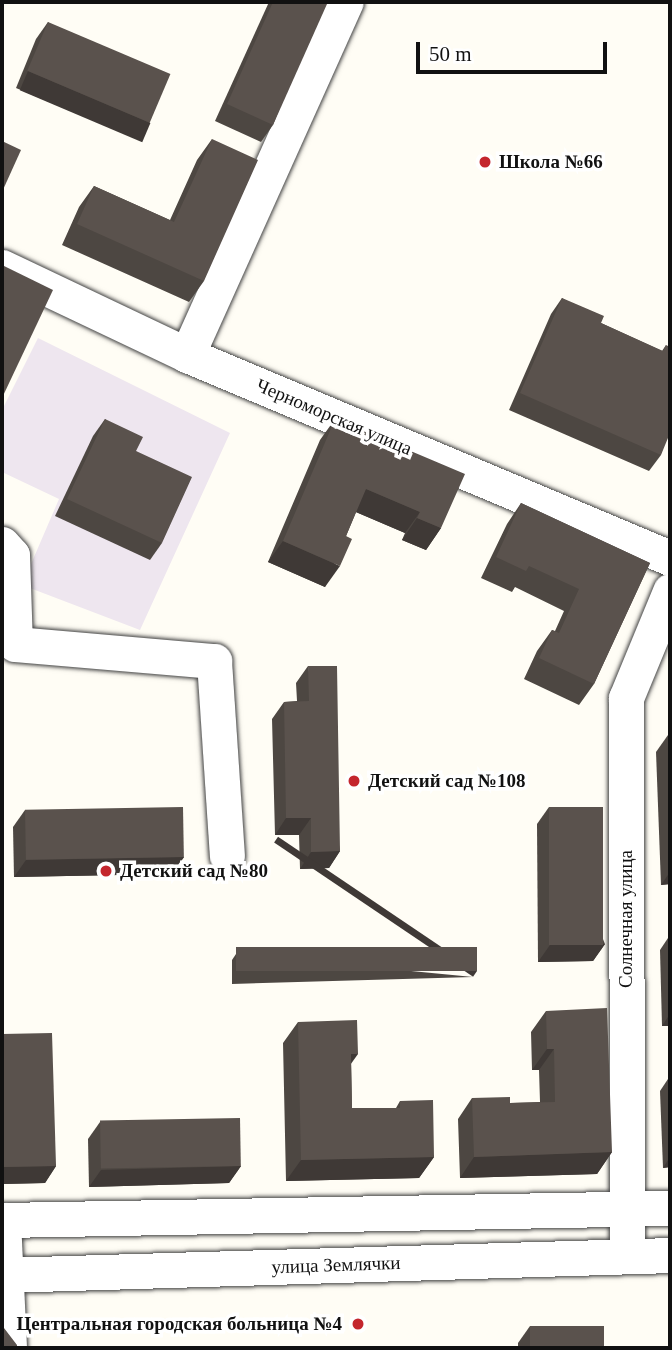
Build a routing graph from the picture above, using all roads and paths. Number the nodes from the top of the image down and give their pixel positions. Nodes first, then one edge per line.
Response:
1 (346, 2) edge
2 (2, 267) edge
3 (187, 355) junction
4 (2, 544) edge
5 (670, 558) edge
6 (670, 591) edge
7 (227, 856) dead end
8 (670, 1208) edge
9 (627, 1209) junction
10 (2, 1220) edge
11 (670, 1255) edge
12 (627, 1256) junction
13 (4, 1275) edge
14 (9, 1348) edge

1 - 3 street
2 - 3 street, Черноморская улица
3 - 5 street, Черноморская улица
4 - 7 street
6 - 9 street, Солнечная улица
8 - 9 street
9 - 10 street
9 - 12 street, Солнечная улица
10 - 13 street
11 - 12 street, улица Землячки
12 - 13 street, улица Землячки
13 - 14 street

